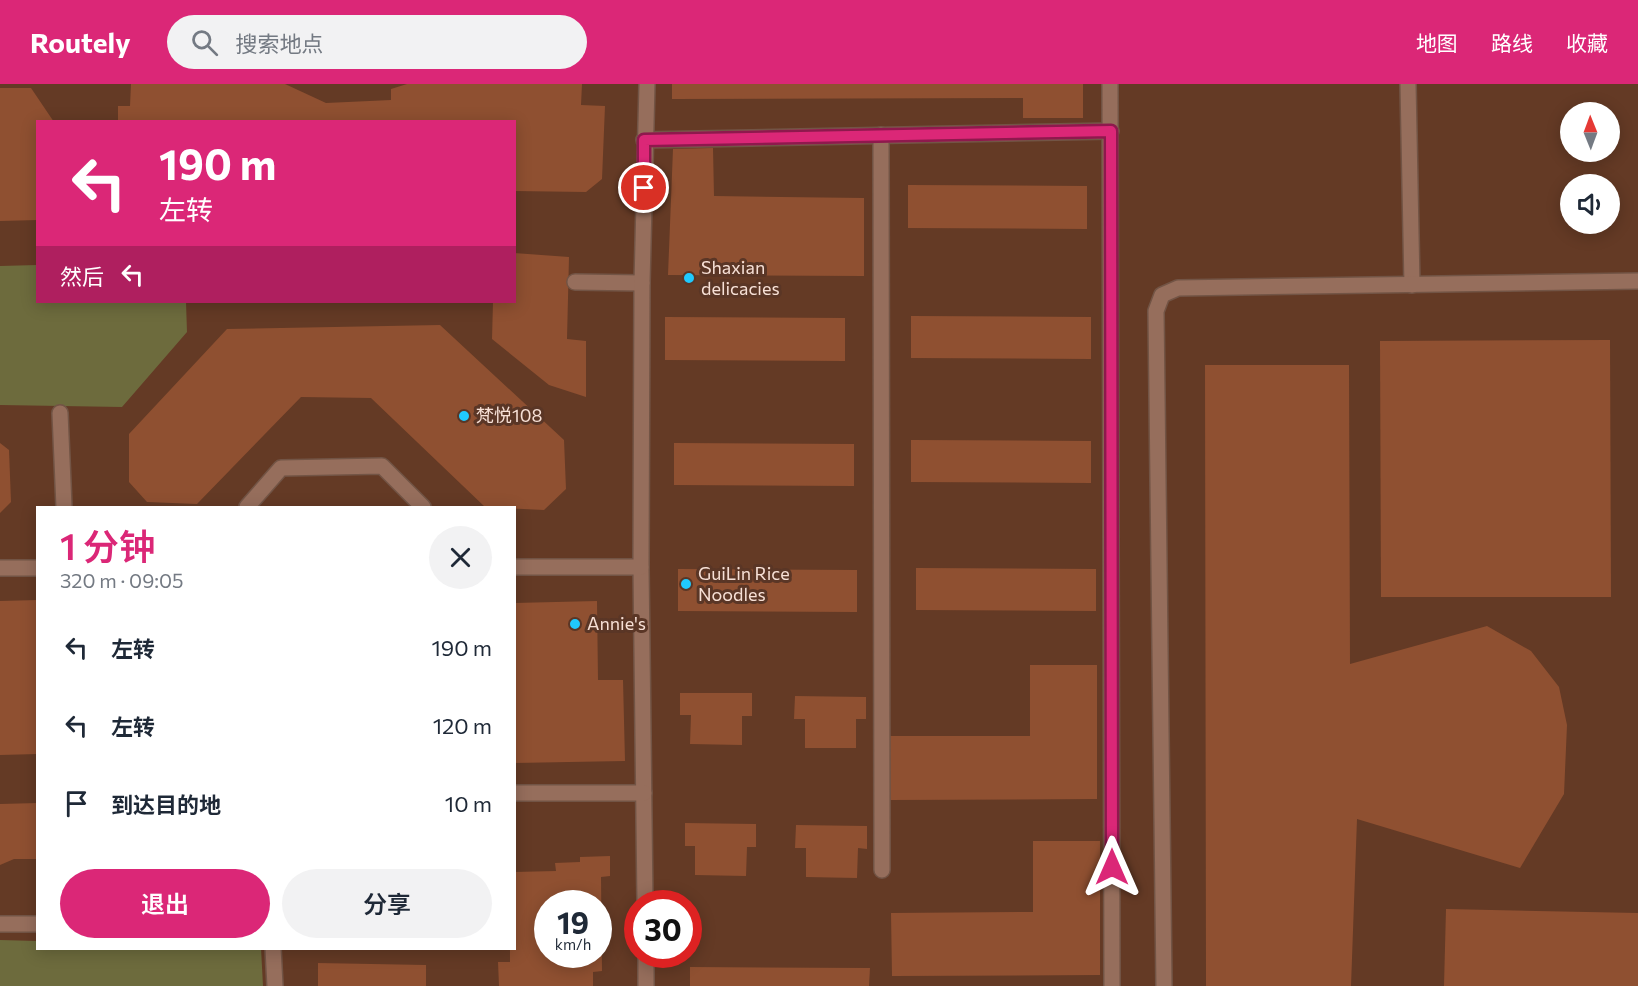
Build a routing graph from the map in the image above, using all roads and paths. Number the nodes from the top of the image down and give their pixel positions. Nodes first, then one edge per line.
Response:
1 (647, 84) edge
2 (1110, 84) edge
3 (1408, 84) edge
4 (1111, 131) junction
5 (881, 135) junction
6 (644, 140) junction
7 (1638, 281) edge
8 (575, 282) dead end
9 (642, 284) junction
10 (1413, 285) junction
11 (60, 413) dead end
12 (64, 506) edge
13 (248, 506) edge
14 (422, 506) edge
15 (516, 567) edge
16 (641, 567) junction
17 (0, 568) edge
18 (36, 568) edge
19 (644, 793) junction
20 (516, 794) edge
21 (882, 870) dead end
22 (645, 890) edge
23 (0, 924) edge
24 (36, 924) edge
25 (273, 950) edge
26 (646, 968) edge
27 (275, 986) edge
28 (646, 986) edge
29 (1112, 986) edge
30 (1164, 986) edge

1 - 6 street
2 - 4 street
3 - 10 street
4 - 5 street
4 - 29 street
5 - 6 street
5 - 21 street
6 - 9 street
7 - 10 street
8 - 9 street
9 - 16 street
10 - 30 street
11 - 12 street
13 - 14 street
15 - 16 street
16 - 19 street
17 - 18 street
19 - 20 street
19 - 22 street
23 - 24 street
25 - 27 street
26 - 28 street

